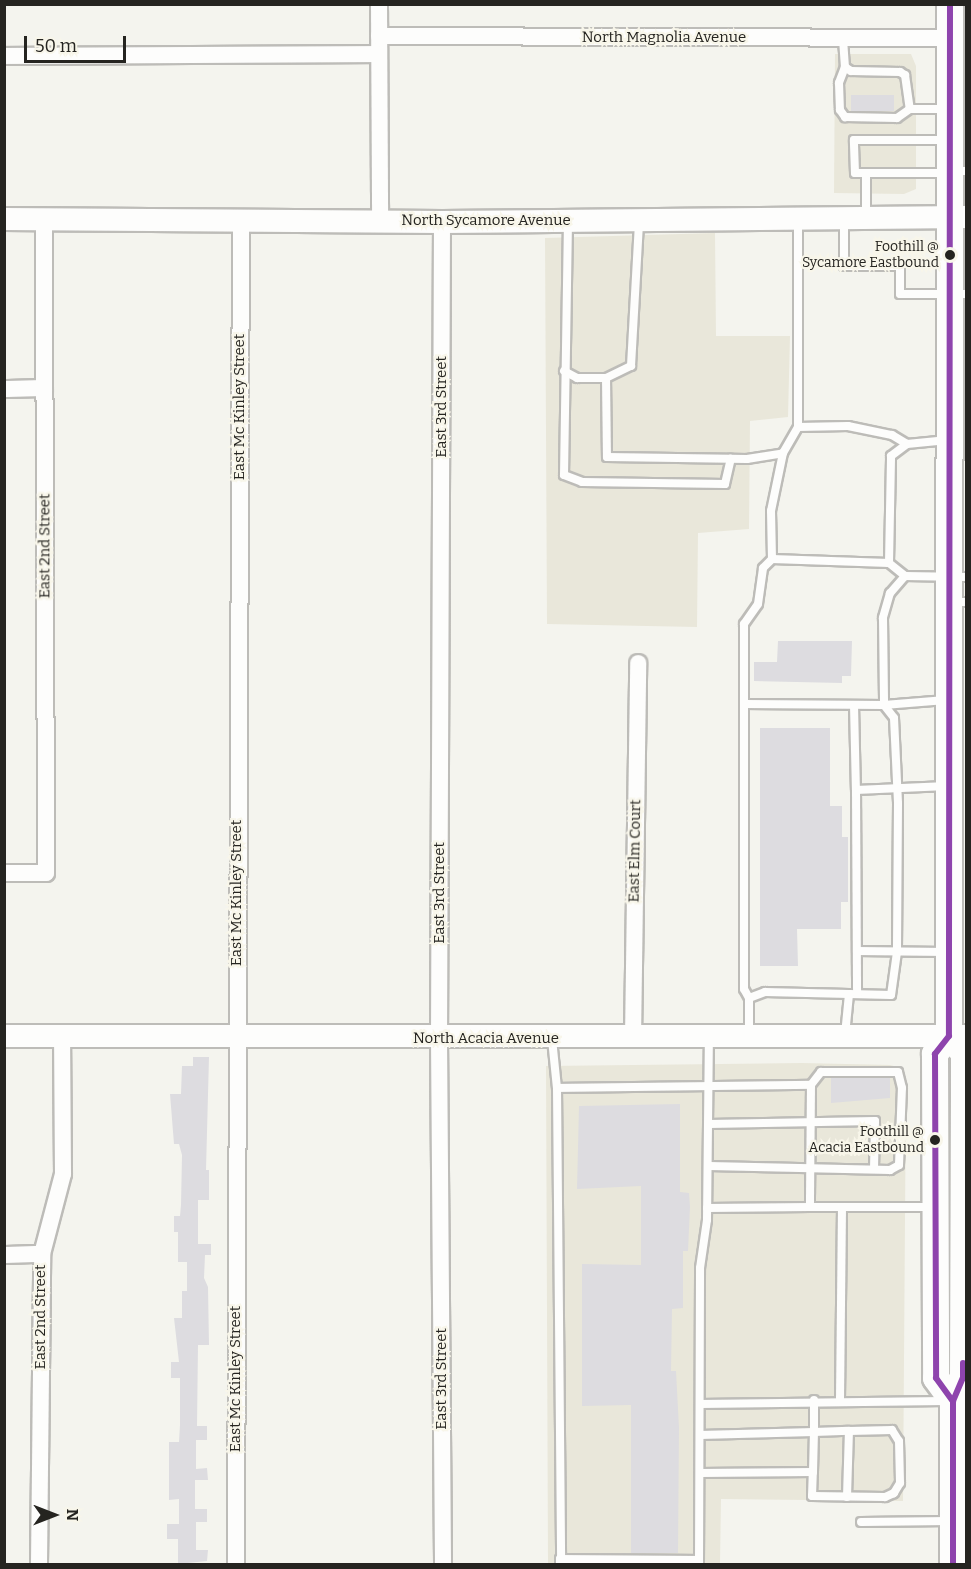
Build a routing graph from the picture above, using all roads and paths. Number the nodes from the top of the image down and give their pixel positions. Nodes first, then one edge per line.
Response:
1 (379, 4) edge
2 (952, 25) edge
3 (379, 36) junction
4 (843, 39) junction
5 (378, 54) junction
6 (4, 56) edge
7 (845, 67) junction
8 (910, 110) junction
9 (953, 111) junction
10 (956, 172) edge
11 (866, 173) junction
12 (959, 217) edge
13 (798, 218) junction
14 (855, 218) junction
15 (4, 219) edge
16 (44, 220) junction
17 (639, 220) junction
18 (241, 221) junction
19 (568, 221) junction
20 (380, 222) junction
21 (442, 222) junction
22 (959, 294) edge
23 (564, 371) junction
24 (606, 378) junction
25 (44, 388) junction
26 (4, 389) edge
27 (798, 427) junction
28 (951, 440) junction
29 (907, 444) junction
30 (783, 453) junction
31 (731, 459) junction
32 (772, 559) junction
33 (890, 563) junction
34 (905, 576) junction
35 (959, 577) edge
36 (958, 602) edge
37 (638, 663) dead end
38 (950, 700) junction
39 (744, 705) junction
40 (854, 705) junction
41 (885, 705) junction
42 (950, 786) junction
43 (895, 789) junction
44 (856, 790) junction
45 (4, 873) edge
46 (953, 950) junction
47 (857, 951) junction
48 (897, 952) junction
49 (853, 994) junction
50 (749, 998) junction
51 (4, 1036) edge
52 (958, 1036) edge
53 (62, 1037) junction
54 (845, 1037) junction
55 (709, 1038) junction
56 (748, 1038) junction
57 (236, 1039) junction
58 (439, 1039) junction
59 (552, 1039) junction
60 (633, 1039) junction
61 (709, 1084) junction
62 (811, 1084) junction
63 (557, 1088) junction
64 (965, 1095) edge
65 (812, 1122) junction
66 (709, 1124) junction
67 (965, 1148) edge
68 (709, 1166) junction
69 (811, 1167) junction
70 (874, 1168) junction
71 (965, 1203) edge
72 (810, 1207) junction
73 (842, 1207) junction
74 (936, 1207) junction
75 (707, 1208) junction
76 (42, 1254) junction
77 (4, 1255) edge
78 (840, 1399) junction
79 (814, 1400) junction
80 (960, 1401) edge
81 (700, 1404) junction
82 (849, 1431) junction
83 (814, 1432) junction
84 (700, 1435) junction
85 (813, 1472) junction
86 (700, 1473) junction
87 (849, 1497) junction
88 (953, 1521) junction
89 (861, 1522) dead end
90 (561, 1562) edge
91 (699, 1562) edge
92 (39, 1564) edge
93 (236, 1564) edge
94 (443, 1564) edge
95 (953, 1564) edge

1 - 3 street
2 - 4 street, North Magnolia Avenue
2 - 9 main road
3 - 4 street, North Magnolia Avenue
3 - 5 street
4 - 7 lane
5 - 6 street
5 - 20 street
7 - 8 lane
7 - 8 lane
8 - 9 lane
9 - 10 main road
9 - 11 lane
10 - 11 lane
10 - 12 main road
11 - 14 lane
12 - 14 street, North Sycamore Avenue
12 - 22 main road
13 - 14 street, North Sycamore Avenue
13 - 17 street, North Sycamore Avenue
13 - 27 lane
14 - 22 lane
15 - 16 street, North Sycamore Avenue
16 - 18 street, North Sycamore Avenue
16 - 25 street, East 2nd Street
17 - 19 street, North Sycamore Avenue
17 - 24 lane
18 - 20 street, North Sycamore Avenue
18 - 57 street, East Mc Kinley Street
19 - 21 street, North Sycamore Avenue
19 - 23 lane
20 - 21 street, North Sycamore Avenue
21 - 58 street, East 3rd Street
22 - 28 main road
23 - 24 lane
23 - 31 lane
24 - 31 lane
25 - 26 street
25 - 45 street, East 2nd Street
27 - 29 lane
27 - 30 lane
28 - 29 lane
28 - 35 main road
29 - 33 lane
30 - 31 lane
30 - 32 lane
32 - 33 lane
32 - 39 lane
33 - 34 lane
34 - 35 lane
34 - 41 lane
35 - 36 main road
36 - 38 main road
37 - 60 street, East Elm Court
38 - 41 lane
38 - 42 main road
39 - 40 lane
39 - 50 lane
40 - 41 lane
40 - 44 lane
41 - 43 lane
42 - 43 lane
42 - 46 main road
43 - 44 lane
43 - 48 lane
44 - 47 lane
46 - 48 lane
46 - 52 main road
47 - 48 lane
47 - 49 lane
48 - 49 lane
49 - 50 lane
49 - 54 lane
50 - 56 lane
51 - 53 street, North Acacia Avenue
52 - 54 street, North Acacia Avenue
52 - 64 main road
52 - 74 main road
53 - 57 street, North Acacia Avenue
53 - 76 street, East 2nd Street
54 - 56 street, North Acacia Avenue
55 - 56 street, North Acacia Avenue
55 - 60 street, North Acacia Avenue
55 - 61 lane
57 - 58 street, North Acacia Avenue
57 - 93 street, East Mc Kinley Street
58 - 59 street, North Acacia Avenue
58 - 94 street, East 3rd Street
59 - 60 street, North Acacia Avenue
59 - 63 lane
61 - 62 lane
61 - 63 lane
61 - 66 lane
62 - 65 lane
62 - 70 lane
63 - 90 lane
64 - 67 main road
65 - 66 lane
65 - 69 lane
65 - 70 lane
66 - 68 lane
67 - 71 main road
68 - 69 lane
68 - 75 lane
69 - 70 lane
69 - 72 lane
71 - 80 main road
72 - 73 lane
72 - 75 lane
73 - 74 lane
73 - 78 lane
74 - 80 main road
75 - 81 lane
76 - 77 street
76 - 92 street, East 2nd Street
78 - 79 lane
78 - 80 lane
79 - 81 lane
79 - 83 lane
80 - 88 main road
81 - 84 lane
82 - 83 lane
82 - 87 lane
82 - 87 lane
83 - 84 lane
83 - 85 lane
84 - 86 lane
85 - 86 lane
85 - 87 lane
86 - 91 lane
88 - 89 lane
88 - 95 main road
90 - 91 lane

